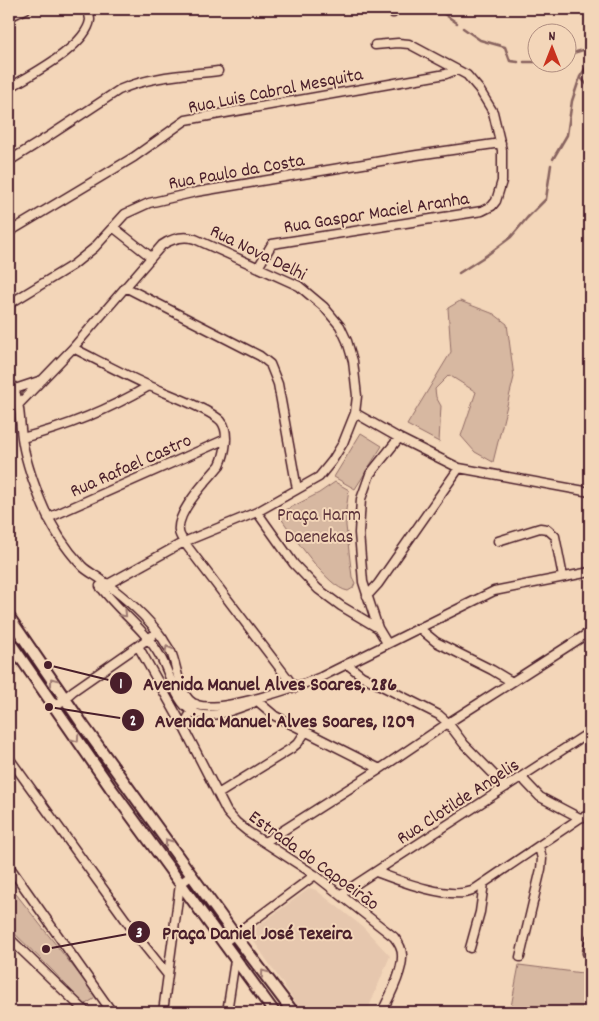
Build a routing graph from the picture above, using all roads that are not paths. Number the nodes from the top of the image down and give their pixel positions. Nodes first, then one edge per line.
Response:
1 (26, 9) edge
2 (87, 9) edge
3 (9, 17) edge
4 (375, 45) dead end
5 (218, 70) dead end
6 (456, 70) junction
7 (9, 88) edge
8 (501, 142) junction
9 (9, 161) edge
10 (113, 227) junction
11 (9, 232) edge
12 (151, 257) junction
13 (259, 266) junction
14 (125, 287) junction
15 (9, 304) edge
16 (73, 348) junction
17 (9, 380) edge
18 (44, 380) junction
19 (149, 386) junction
20 (15, 389) junction
21 (19, 404) junction
22 (355, 412) junction
23 (22, 438) junction
24 (399, 438) junction
25 (226, 439) junction
26 (459, 468) junction
27 (297, 489) junction
28 (590, 492) edge
29 (257, 512) junction
30 (48, 518) junction
31 (498, 541) dead end
32 (184, 542) junction
33 (590, 565) edge
34 (588, 573) edge
35 (564, 577) junction
36 (104, 586) junction
37 (368, 596) junction
38 (9, 617) edge
39 (378, 628) junction
40 (419, 628) junction
41 (157, 632) junction
42 (590, 632) edge
43 (148, 639) junction
44 (9, 641) edge
45 (387, 644) junction
46 (138, 646) junction
47 (347, 664) junction
48 (512, 682) junction
49 (294, 688) junction
50 (65, 697) junction
51 (257, 700) junction
52 (54, 708) junction
53 (194, 708) junction
54 (448, 723) junction
55 (183, 726) junction
56 (306, 731) junction
57 (590, 732) edge
58 (9, 758) edge
59 (380, 769) junction
60 (521, 777) junction
61 (506, 787) junction
62 (218, 794) junction
63 (590, 815) edge
64 (580, 818) junction
65 (265, 842) junction
66 (539, 846) junction
67 (9, 866) edge
68 (376, 872) junction
69 (192, 875) junction
70 (315, 875) junction
71 (484, 883) junction
72 (180, 884) junction
73 (341, 894) junction
74 (234, 934) junction
75 (9, 938) edge
76 (590, 938) edge
77 (223, 943) junction
78 (470, 948) dead end
79 (587, 953) dead end
80 (520, 957) dead end
81 (235, 960) junction
82 (167, 974) junction
83 (86, 1012) edge
84 (112, 1012) edge
85 (163, 1012) edge
86 (227, 1012) edge
87 (274, 1012) edge
88 (293, 1012) edge
89 (382, 1012) edge

1 - 3 street
2 - 7 street
4 - 6 street
5 - 9 street
6 - 8 street
6 - 11 street, Rua Luis Cabral Mesquita
8 - 10 street, Rua Paulo da Costa
8 - 13 street, Rua Gaspar Maciel Aranha
10 - 12 street
10 - 15 street, Rua Paulo da Costa
12 - 13 street, Rua Nova Delhi
12 - 14 street, Rua Nova Delhi
13 - 22 street, Rua Nova Delhi
14 - 16 street, Rua Nova Delhi
14 - 27 street
16 - 18 street, Rua Nova Delhi
16 - 19 street
17 - 20 street
18 - 20 street
18 - 21 street, Rua Nova Delhi
19 - 23 street
19 - 25 street
20 - 21 street
21 - 23 street
22 - 24 street
22 - 27 street, Rua Nova Delhi
23 - 30 street
24 - 26 street
24 - 37 street
25 - 30 street, Rua Rafael Castro
25 - 32 street
26 - 28 street
26 - 37 street
27 - 29 street, Rua Nova Delhi
29 - 32 street, Rua Nova Delhi
29 - 39 street
30 - 36 street
31 - 35 street
32 - 36 street, Rua Nova Delhi
32 - 49 street
33 - 34 street
34 - 35 street
35 - 40 street
36 - 41 street
36 -> 43 street
37 - 39 street
50 -> 38 main road
39 - 45 street
40 - 45 street
40 - 48 street
41 - 43 street
53 -> 41 street
42 - 48 street
43 - 46 street
43 - 53 street
44 - 52 main road
45 - 47 street
46 - 50 street
46 - 55 street, Estrada do Capoeirão
47 - 49 street
47 - 54 street
48 - 54 street
49 - 51 street
50 - 52 street
69 -> 50 main road
51 - 53 street
51 - 56 street
52 -> 72 main road
53 - 55 street
54 - 59 street
54 - 61 street
55 - 62 street, Estrada do Capoeirão
56 - 59 street
56 - 62 street
57 - 60 street, Rua Clotilde Angelis
58 - 82 street
59 - 65 street
60 - 61 street, Rua Clotilde Angelis
60 - 64 street
61 - 68 street, Rua Clotilde Angelis
62 - 65 street, Estrada do Capoeirão
63 - 64 street
64 - 66 street
65 - 70 street, Estrada do Capoeirão
66 - 71 street
66 - 80 street
67 - 84 street
68 - 71 street
68 - 73 street, Rua Clotilde Angelis
69 - 72 street
69 - 74 main road
70 - 73 street, Estrada do Capoeirão
70 - 74 street
71 - 78 street
72 - 77 main road
72 - 82 street
73 - 89 street, Estrada do Capoeirão
74 - 77 street
88 -> 74 main road
75 - 83 street
76 - 79 street
77 - 81 main road
81 - 86 street
81 - 87 main road
82 - 85 street

